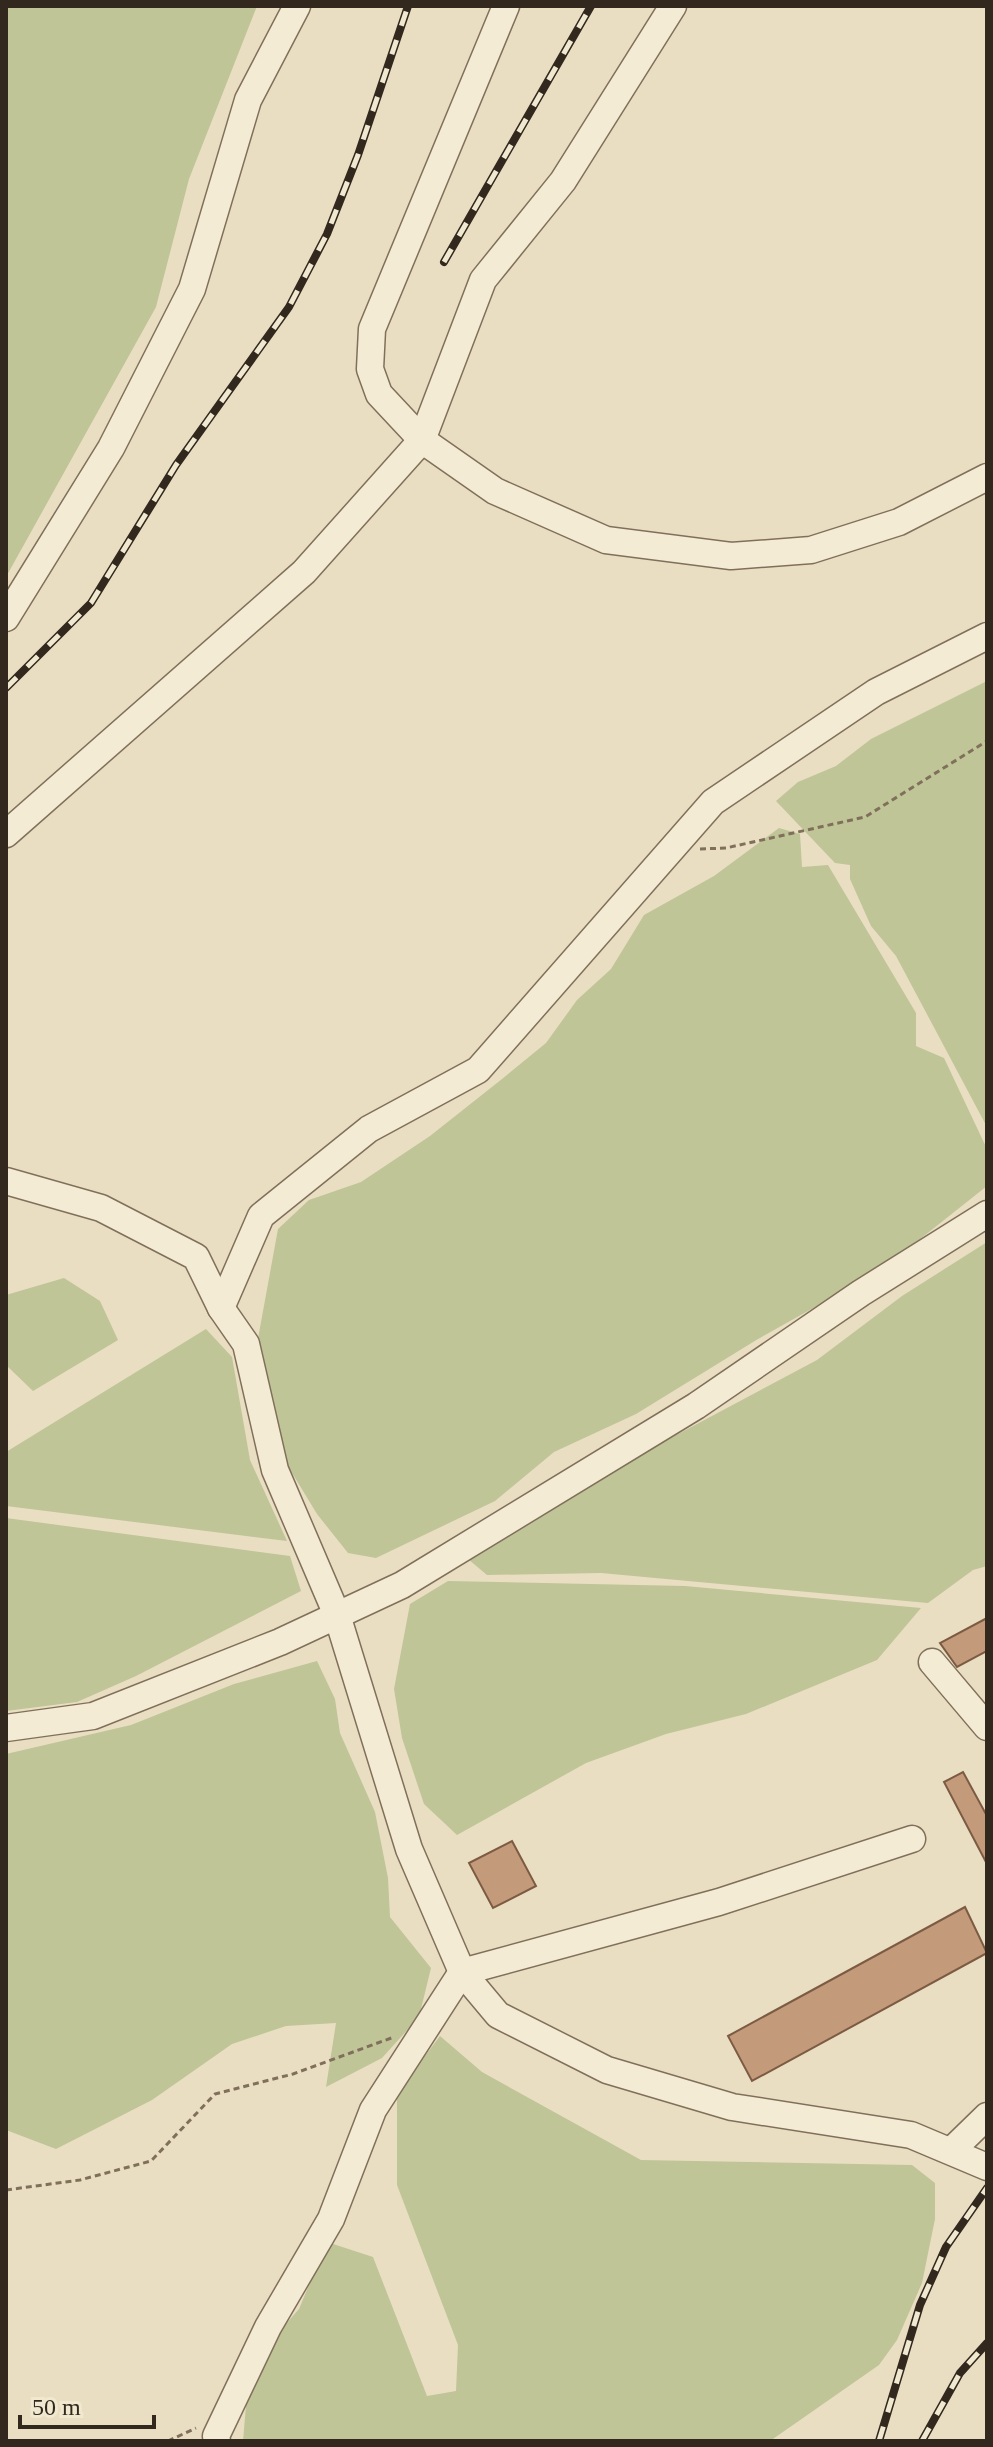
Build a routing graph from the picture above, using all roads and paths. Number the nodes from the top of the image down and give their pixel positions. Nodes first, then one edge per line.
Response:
1 (297, 6) edge
2 (506, 6) edge
3 (673, 6) edge
4 (422, 440) junction
5 (987, 477) edge
6 (6, 618) edge
7 (987, 636) edge
8 (987, 741) edge
9 (6, 834) edge
10 (670, 852) junction
11 (6, 1181) edge
12 (987, 1214) edge
13 (221, 1308) junction
14 (337, 1615) junction
15 (932, 1662) dead end
16 (987, 1727) edge
17 (6, 1728) edge
18 (912, 1839) dead end
19 (462, 1972) junction
20 (430, 2024) junction
21 (987, 2116) edge
22 (951, 2151) junction
23 (987, 2167) edge
24 (6, 2190) edge
25 (217, 2441) edge

1 - 6 street
2 - 4 street
3 - 4 street
4 - 5 street
4 - 9 street
7 - 10 street
8 - 10 path
10 - 13 street
11 - 13 street
12 - 14 street
13 - 14 street
14 - 17 street
14 - 19 street
15 - 16 street
18 - 19 street
19 - 20 street
19 - 22 street
20 - 24 path
20 - 25 street
21 - 22 street
22 - 23 street

